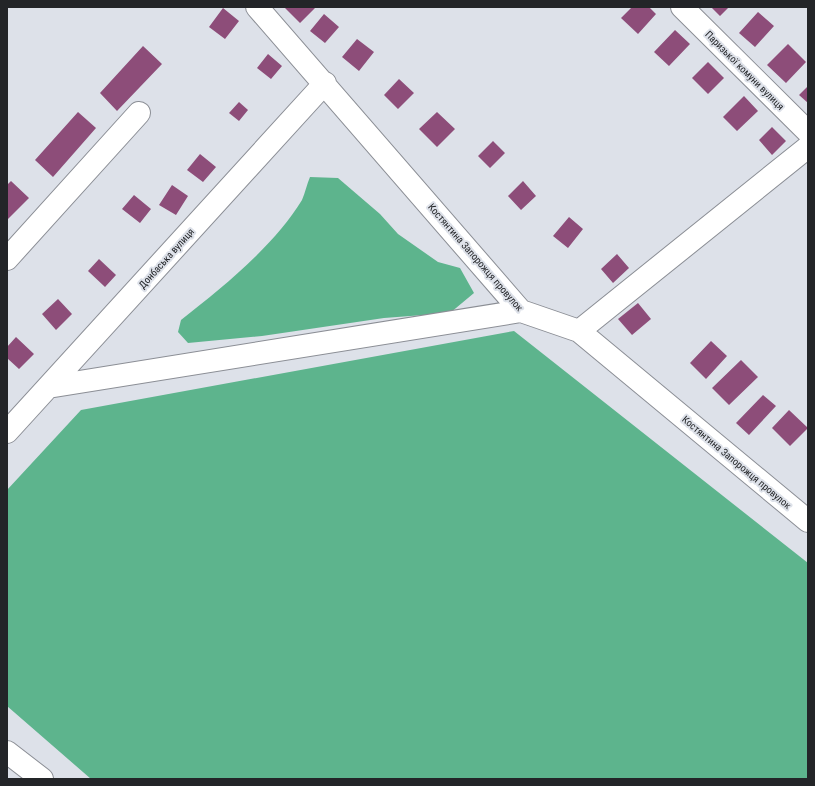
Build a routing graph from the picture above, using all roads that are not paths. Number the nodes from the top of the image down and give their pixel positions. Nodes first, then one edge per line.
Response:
1 (257, 7) edge
2 (682, 7) edge
3 (324, 83) junction
4 (139, 113) dead end
5 (808, 132) edge
6 (808, 147) edge
7 (7, 259) edge
8 (521, 312) junction
9 (579, 331) junction
10 (48, 387) junction
11 (7, 432) edge
12 (808, 521) edge
13 (7, 752) edge
14 (42, 779) edge

1 - 3 street, Костянтина Запорожця провулок
2 - 5 street, Паризької комуни вулиця
3 - 8 street, Костянтина Запорожця провулок
3 - 10 street, Донбаська вулиця
4 - 7 street
6 - 9 street
8 - 9 street, Костянтина Запорожця провулок
8 - 10 street
9 - 12 street, Костянтина Запорожця провулок
10 - 11 street, Донбаська вулиця
13 - 14 street

